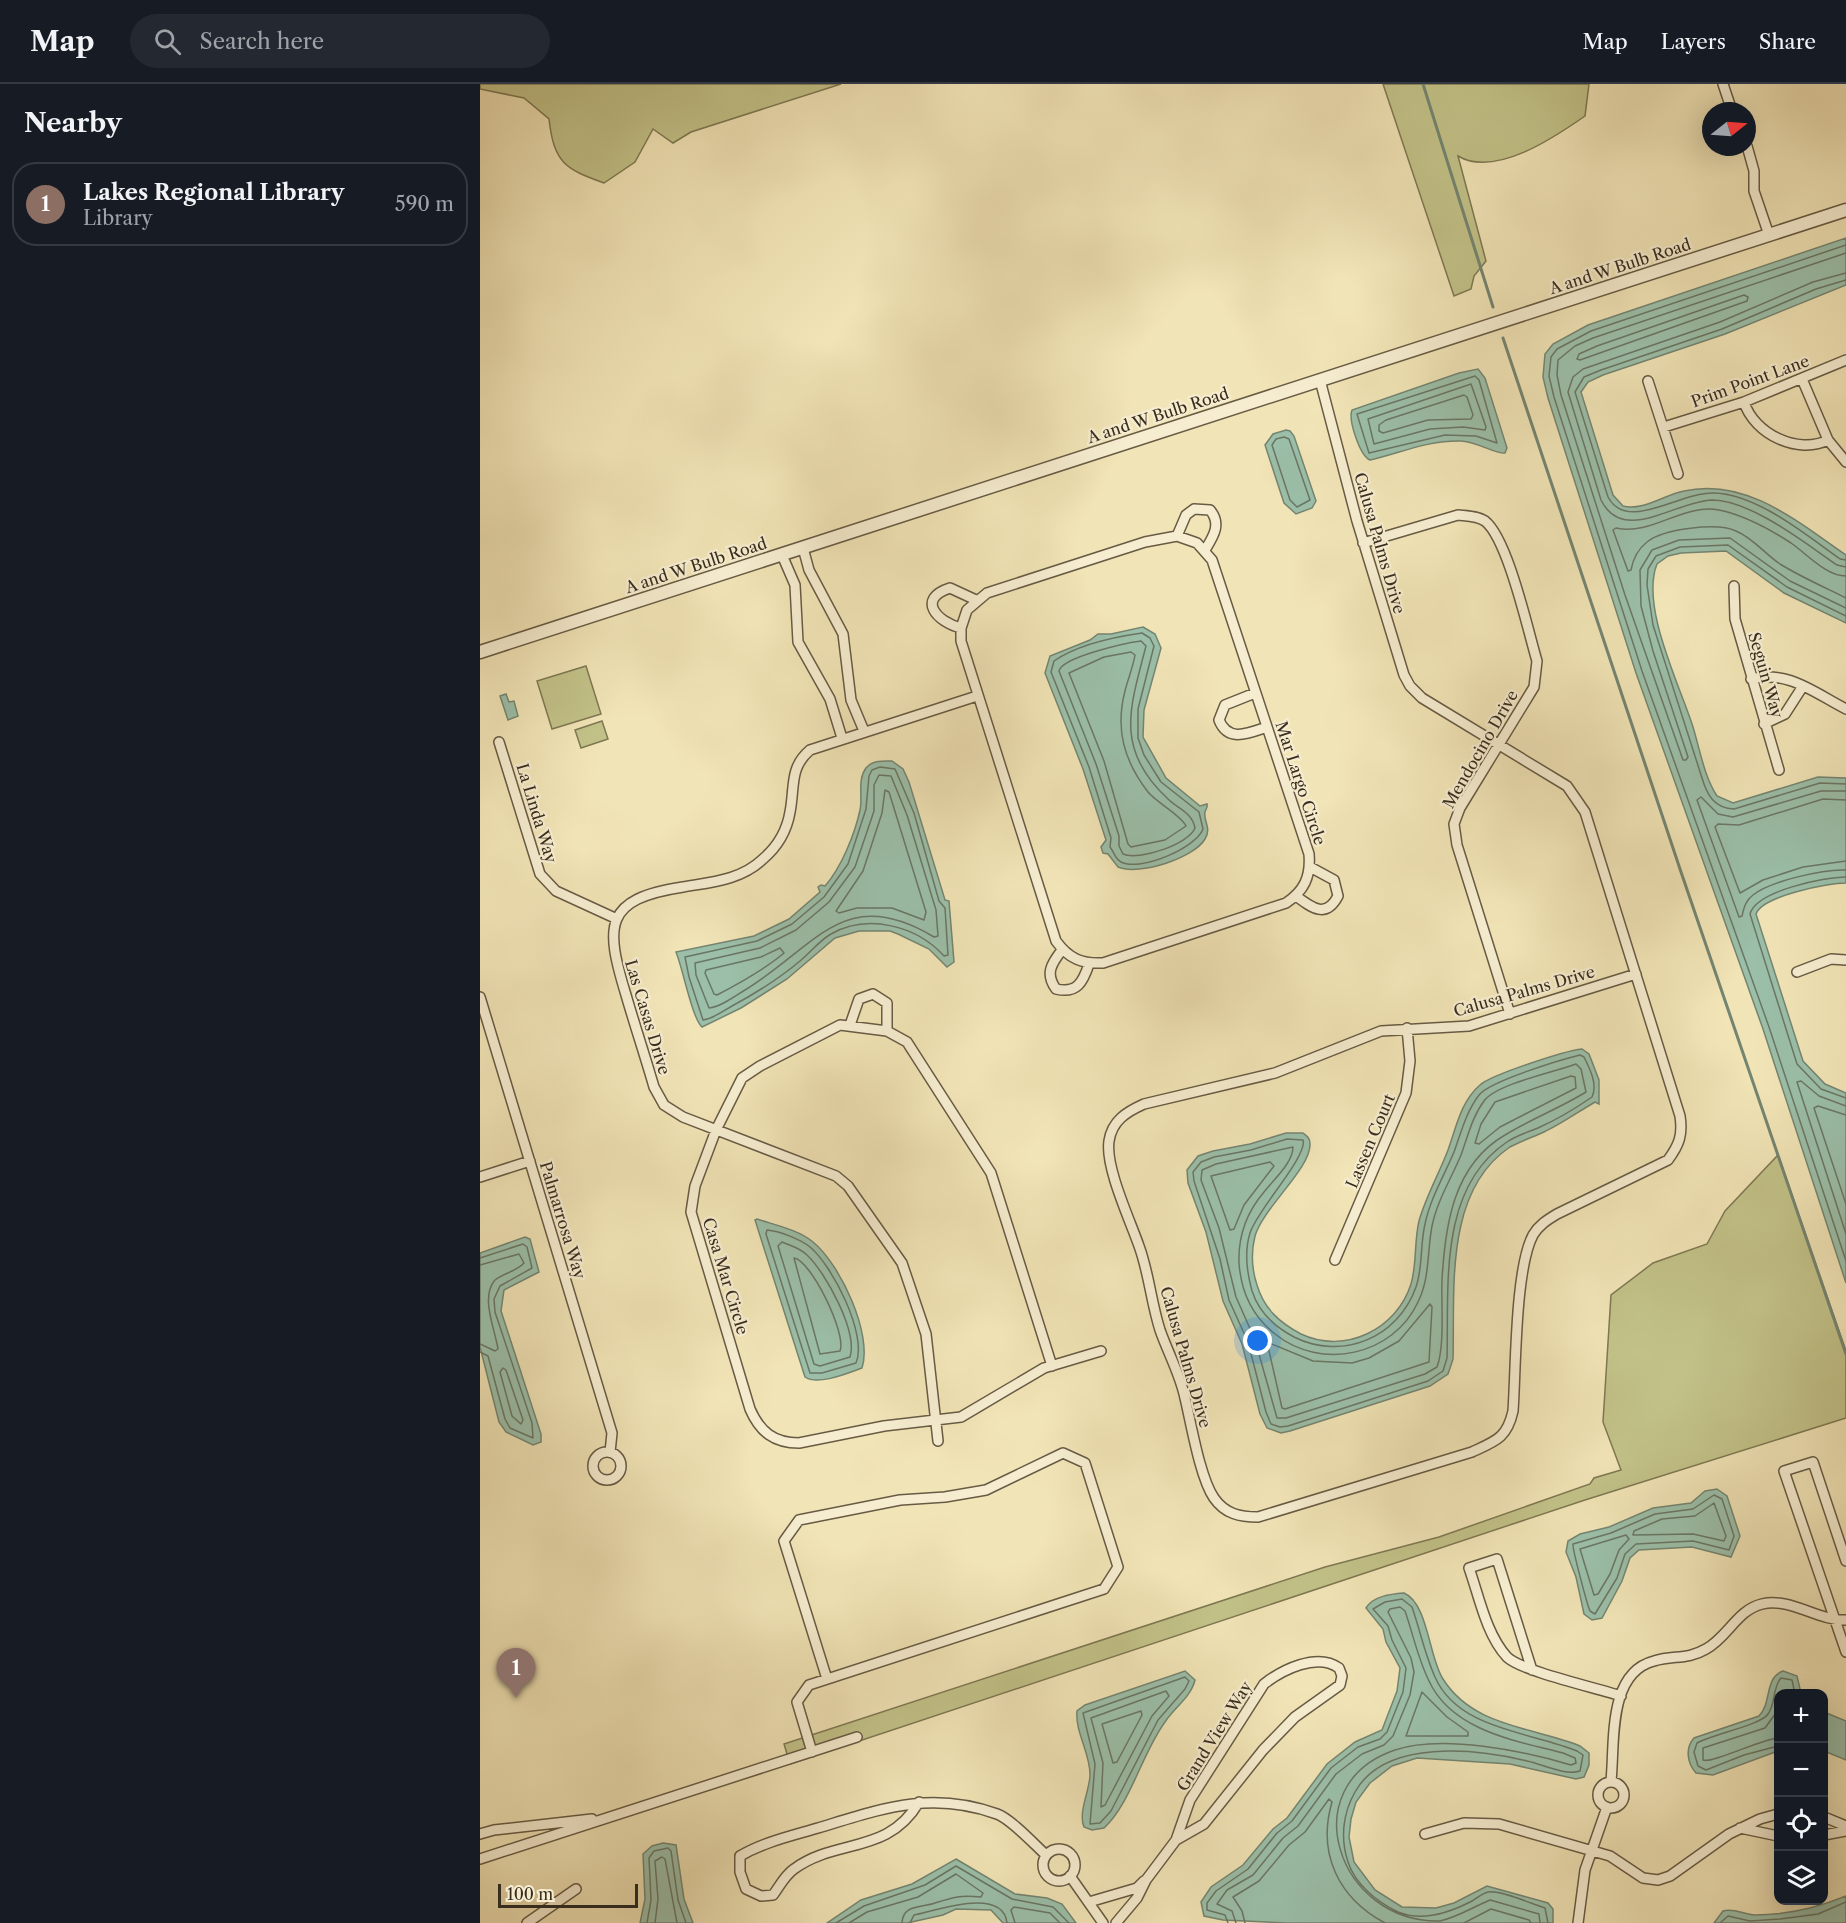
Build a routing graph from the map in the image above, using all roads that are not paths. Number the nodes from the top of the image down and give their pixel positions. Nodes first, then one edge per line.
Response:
1 (1723, 84) edge
2 (1729, 102) edge
3 (1750, 156) edge
4 (1846, 210) edge
5 (1769, 235) junction
6 (1846, 360) edge
7 (1802, 379) junction
8 (1320, 380) junction
9 (1648, 381) dead end
10 (1744, 402) junction
11 (1664, 427) junction
12 (1828, 440) junction
13 (1846, 462) edge
14 (1678, 474) dead end
15 (1177, 536) junction
16 (1364, 543) junction
17 (803, 548) junction
18 (1205, 550) junction
19 (782, 555) junction
20 (1734, 586) dead end
21 (976, 600) junction
22 (961, 628) junction
23 (480, 652) edge
24 (1751, 679) junction
25 (1803, 686) junction
26 (1255, 693) junction
27 (977, 696) junction
28 (1846, 709) edge
29 (1764, 724) junction
30 (1267, 727) junction
31 (864, 731) junction
32 (842, 738) junction
33 (499, 742) dead end
34 (1499, 745) junction
35 (1779, 770) dead end
36 (1310, 867) junction
37 (1296, 896) junction
38 (617, 919) junction
39 (1062, 950) junction
40 (1846, 960) edge
41 (1089, 964) junction
42 (1797, 972) dead end
43 (1636, 974) junction
44 (480, 997) edge
45 (1510, 1014) junction
46 (850, 1025) junction
47 (1407, 1028) junction
48 (887, 1030) junction
49 (716, 1130) junction
50 (530, 1161) junction
51 (480, 1177) edge
52 (1335, 1260) dead end
53 (1101, 1351) dead end
54 (1052, 1366) junction
55 (936, 1421) junction
56 (938, 1441) dead end
57 (610, 1452) dead end
58 (1846, 1561) edge
59 (1834, 1620) junction
60 (1846, 1620) edge
61 (1846, 1652) edge
62 (1532, 1670) junction
63 (827, 1679) junction
64 (1621, 1696) junction
65 (857, 1737) dead end
66 (812, 1752) junction
67 (1611, 1781) junction
68 (918, 1802) junction
69 (1607, 1807) junction
70 (1774, 1816) edge
71 (610, 1818) junction
72 (1828, 1819) edge
73 (1846, 1826) edge
74 (1740, 1827) junction
75 (1846, 1831) edge
76 (480, 1834) edge
77 (1425, 1834) dead end
78 (1828, 1834) edge
79 (1774, 1835) edge
80 (1176, 1840) junction
81 (1590, 1851) junction
82 (1046, 1855) junction
83 (480, 1859) edge
84 (1070, 1876) junction
85 (1146, 1880) junction
86 (576, 1888) dead end
87 (1089, 1902) junction
88 (527, 1923) edge
89 (1103, 1923) edge
90 (1116, 1923) edge
91 (1578, 1923) edge

1 - 2 street
3 - 5 street
4 - 5 street, A and W Bulb Road
5 - 8 street, A and W Bulb Road
6 - 7 street, Prim Point Lane
7 - 10 street, Prim Point Lane
7 - 12 street
8 - 16 street, Calusa Palms Drive
8 - 17 street, A and W Bulb Road
9 - 11 street
10 - 11 street, Prim Point Lane
10 - 12 street
11 - 14 street
12 - 13 street
15 - 18 street
15 - 18 street
15 - 21 street
16 - 34 street, Calusa Palms Drive
16 - 34 street, Mendocino Drive
17 - 19 street, A and W Bulb Road
17 - 31 street
18 - 26 street, Mar Largo Circle
19 - 23 street, A and W Bulb Road
19 - 32 street
20 - 24 street, Seguin Way
21 - 22 street
21 - 22 street
22 - 27 street
24 - 25 street
24 - 29 street, Seguin Way
25 - 28 street
25 - 29 street
26 - 30 street, Mar Largo Circle
26 - 30 street
27 - 31 street
27 - 39 street
29 - 35 street, Seguin Way
30 - 36 street, Mar Largo Circle
31 - 32 street
32 - 38 street
33 - 38 street, La Linda Way
34 - 43 street, Calusa Palms Drive
34 - 45 street, Mendocino Drive
36 - 37 street, Mar Largo Circle
36 - 37 street
37 - 41 street
38 - 49 street, Las Casas Drive
39 - 41 street
39 - 41 street
40 - 42 street
43 - 45 street, Calusa Palms Drive
43 - 47 street, Calusa Palms Drive
44 - 50 street, Palmarrosa Way
45 - 47 street, Calusa Palms Drive
46 - 48 street, Casa Mar Circle
46 - 48 street
46 - 49 street, Casa Mar Circle
47 - 52 street, Lassen Court
48 - 54 street, Casa Mar Circle
49 - 55 street, Las Casas Drive
49 - 55 street, Casa Mar Circle
50 - 51 street
50 - 57 street, Palmarrosa Way
53 - 54 street, Casa Mar Circle
54 - 55 street, Casa Mar Circle
55 - 56 street, Las Casas Drive
58 - 59 street
59 - 60 street
59 - 61 street
59 - 64 street
62 - 62 street
62 - 64 street
63 - 63 street
63 - 66 street
64 - 67 street
65 - 66 street
66 - 71 street
67 - 69 street
67 - 69 street
68 - 68 street
68 - 82 street
69 - 81 street
70 - 74 street
71 - 76 street
71 - 83 street
72 - 73 street
74 - 79 street
74 - 81 street
75 - 78 street
77 - 81 street
80 - 80 street, Grand View Way
80 - 85 street, Grand View Way
81 - 91 street
82 - 84 street
82 - 84 street
84 - 87 street
85 - 87 street, Grand View Way
85 - 90 street, Grand View Way
86 - 88 street
87 - 89 street

